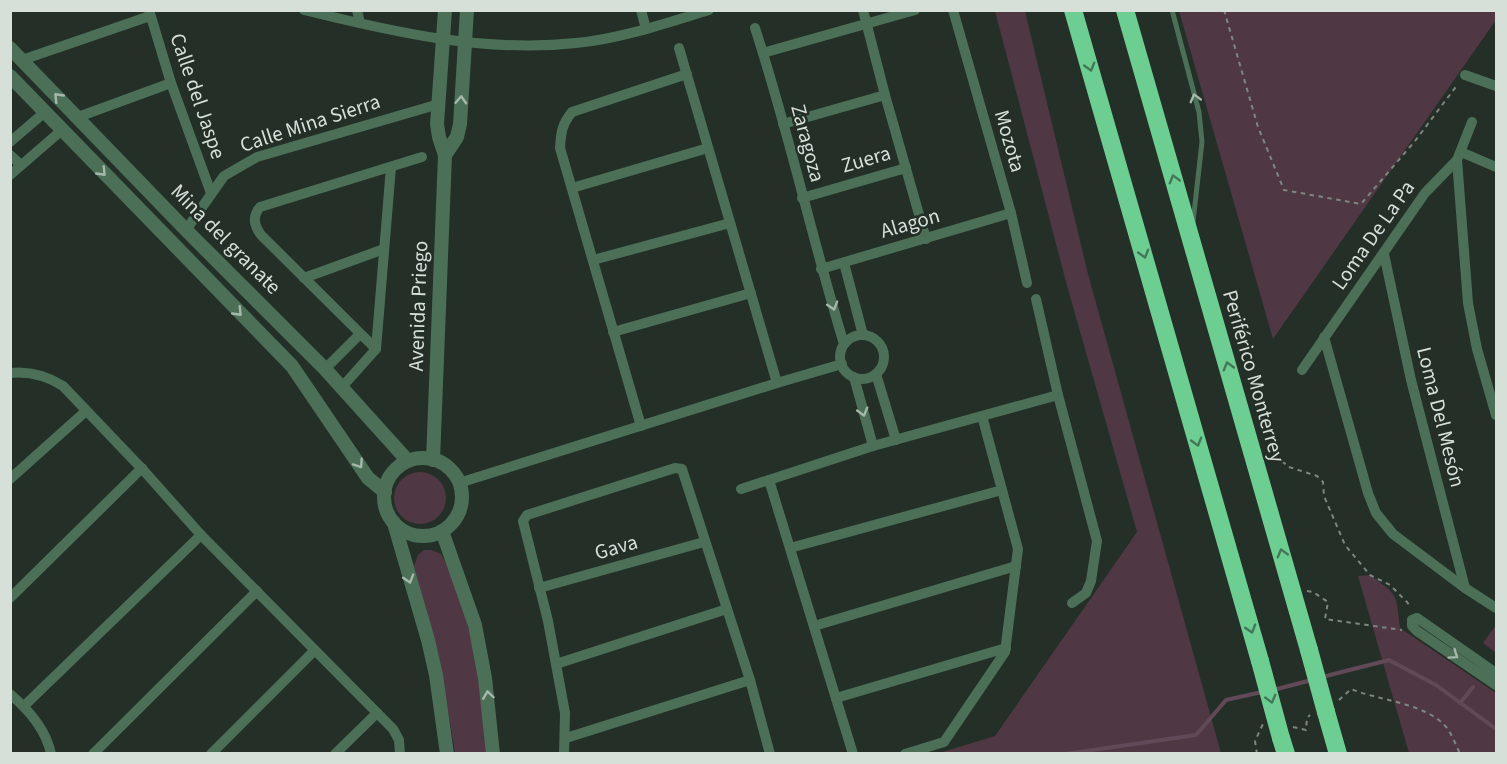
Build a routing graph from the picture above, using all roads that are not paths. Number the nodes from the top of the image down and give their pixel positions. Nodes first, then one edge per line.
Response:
1 (304, 10) edge
2 (357, 10) edge
3 (445, 10) edge
4 (467, 10) edge
5 (641, 10) edge
6 (709, 10) edge
7 (863, 10) edge
8 (915, 10) edge
9 (953, 10) edge
10 (1073, 10) edge
11 (1125, 10) edge
12 (1172, 10) edge
13 (150, 13) edge
14 (360, 23) junction
15 (867, 24) junction
16 (755, 28) dead end
17 (646, 29) junction
18 (442, 39) junction
19 (465, 42) junction
20 (10, 48) edge
21 (679, 48) dead end
22 (763, 53) junction
23 (22, 60) junction
24 (687, 74) junction
25 (1465, 75) road end
26 (10, 76) edge
27 (171, 83) junction
28 (1497, 86) edge
29 (885, 95) junction
30 (439, 104) junction
31 (45, 112) junction
32 (78, 117) junction
33 (1472, 122) dead end
34 (783, 124) junction
35 (62, 130) junction
36 (10, 142) edge
37 (708, 148) junction
38 (10, 154) edge
39 (445, 155) junction
40 (1459, 156) junction
41 (422, 157) dead end
42 (21, 165) junction
43 (391, 167) junction
44 (906, 168) junction
45 (1497, 168) edge
46 (10, 175) edge
47 (572, 188) junction
48 (211, 193) junction
49 (802, 198) junction
50 (168, 210) junction
51 (1011, 213) junction
52 (730, 223) junction
53 (154, 226) junction
54 (186, 230) junction
55 (926, 239) junction
56 (1191, 239) junction
57 (384, 249) junction
58 (1384, 254) junction
59 (593, 260) junction
60 (844, 262) junction
61 (821, 269) junction
62 (304, 278) junction
63 (1027, 283) dead end
64 (751, 293) junction
65 (1036, 299) dead end
66 (614, 332) junction
67 (360, 334) junction
68 (864, 334) junction
69 (1324, 337) junction
70 (844, 344) junction
71 (376, 349) junction
72 (842, 364) junction
73 (326, 369) junction
74 (1302, 370) dead end
75 (10, 373) edge
76 (876, 374) junction
77 (854, 377) junction
78 (777, 382) junction
79 (342, 387) junction
80 (1058, 395) junction
81 (86, 411) junction
82 (1497, 415) edge
83 (982, 416) junction
84 (640, 426) junction
85 (896, 440) junction
86 (873, 446) junction
87 (433, 460) junction
88 (408, 461) junction
89 (142, 468) junction
90 (10, 479) edge
91 (769, 480) junction
92 (459, 483) junction
93 (741, 489) dead end
94 (1002, 490) junction
95 (385, 492) junction
96 (394, 523) junction
97 (442, 531) junction
98 (201, 535) junction
99 (704, 542) junction
100 (790, 548) junction
101 (1016, 566) junction
102 (539, 588) junction
103 (1465, 588) junction
104 (257, 591) junction
105 (10, 598) edge
106 (1072, 603) dead end
107 (1496, 607) edge
108 (727, 609) junction
109 (814, 626) junction
110 (1006, 648) junction
111 (314, 651) junction
112 (556, 664) junction
113 (1497, 673) edge
114 (750, 680) junction
115 (1497, 686) edge
116 (10, 694) edge
117 (836, 698) junction
118 (24, 706) junction
119 (377, 713) junction
120 (566, 738) junction
121 (1283, 746) edge
122 (51, 753) edge
123 (93, 753) edge
124 (211, 753) edge
125 (335, 753) edge
126 (400, 753) edge
127 (447, 753) edge
128 (493, 753) edge
129 (564, 753) edge
130 (771, 753) edge
131 (853, 753) edge
132 (905, 753) edge
133 (1338, 753) edge

1 - 14 street
2 - 14 street
3 - 18 street, Avenida Priego
4 - 19 street, Avenida Priego
5 - 17 street
6 - 17 street
7 - 15 street
8 - 15 street
9 - 51 street, Mozota
10 -> 121 highway, bridge
56 -> 11 highway, Periférico Monterrey
56 -> 12 lane
13 - 23 street
13 - 27 street, Calle del Jaspe
14 - 18 street
15 - 22 street
15 - 29 street
16 - 22 street, Zaragoza
17 - 19 street
18 - 19 street
18 - 30 street, Avenida Priego
39 -> 19 street, Avenida Priego
20 - 23 street, Mina del granate
21 - 24 street
22 - 34 street, Zaragoza
32 -> 23 street, Mina del granate
24 - 37 street
24 - 47 street
25 - 28 street
26 - 31 street
27 - 32 street
27 - 48 street, Calle del Jaspe
29 - 34 street
29 - 44 street
30 - 39 street, Avenida Priego
30 - 48 street, Calle Mina Sierra
31 - 35 street
31 - 36 street
32 - 50 street, Mina del granate
33 - 40 street, Loma De La Pa
34 - 49 street, Zaragoza
35 - 42 street
35 -> 53 street
37 - 47 street
37 - 52 street
38 - 42 street
39 - 87 street, Avenida Priego
40 - 45 street
40 - 58 street, Loma De La Pa
40 - 82 street
41 - 43 street
42 - 46 street
43 - 57 street
43 - 62 street
44 - 49 street, Zuera
44 - 55 street
47 - 59 street
48 - 54 street, Calle Mina Sierra
49 - 61 street, Zaragoza
50 - 53 street
50 - 54 street, Mina del granate
51 - 55 street, Alagon
51 - 63 street, Mozota
52 - 59 street
52 - 64 street
53 -> 95 street
54 - 73 street, Mina del granate
55 - 60 street, Alagon
133 -> 56 highway, Periférico Monterrey, bridge
57 - 62 street
57 - 71 street
58 - 69 street, Loma De La Pa
58 - 103 street, Loma Del Mesón
59 - 66 street
60 - 61 street, Alagon
60 - 68 street
61 -> 70 street, Zaragoza
62 - 67 street
64 - 66 street
64 - 78 street
65 - 80 street
66 - 84 street
67 - 71 street
67 - 73 street
68 - 70 street
68 - 76 street
69 - 74 street, Loma De La Pa
69 - 103 street
70 - 72 street
71 - 79 street
72 - 77 street
72 - 78 street
73 - 79 street, Mina del granate
75 - 81 street
76 - 77 street
76 - 85 street
77 -> 86 street
78 - 84 street
79 - 88 street, Mina del granate
80 - 83 street
80 - 106 street
81 - 89 street
81 - 90 street
83 - 85 street
83 - 94 street
84 - 92 street
85 - 86 street
86 - 91 street
87 - 88 street
87 - 92 street
88 - 95 street
89 - 98 street
89 - 105 street
91 - 93 street
91 - 100 street
92 - 97 street
94 - 100 street
94 - 101 street
95 - 96 street
96 - 97 street
96 -> 127 street
128 -> 97 street
98 - 104 street
98 - 118 street
99 - 102 street, Gava
99 - 102 street
99 - 108 street
100 - 109 street
101 - 109 street
101 - 110 street
102 - 112 street
103 - 107 street
104 - 111 street
104 - 123 street
108 - 112 street
108 - 114 street
109 - 117 street
110 - 117 street
110 - 132 street
111 - 119 street
111 - 124 street
112 - 120 street
113 -> 115 street
114 - 120 street
114 - 130 street
116 - 118 street
117 - 131 street
118 - 122 street
119 - 125 street
119 - 126 street
120 - 129 street

